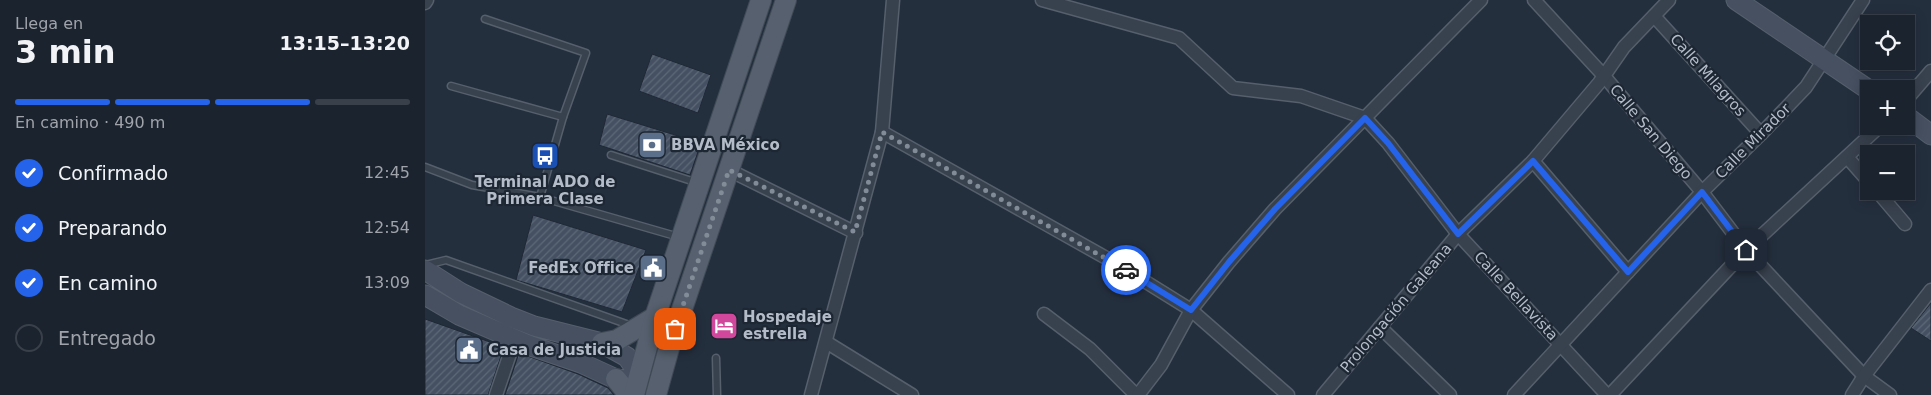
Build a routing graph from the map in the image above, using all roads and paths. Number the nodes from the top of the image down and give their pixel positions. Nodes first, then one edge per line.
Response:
1 (761, 0) edge
2 (786, 0) edge
3 (893, 0) edge
4 (1042, 0) edge
5 (1481, 0) edge
6 (1534, 0) edge
7 (1669, 0) edge
8 (1736, 0) edge
9 (1863, 0) edge
10 (1654, 16) junction
11 (485, 19) dead end
12 (1824, 59) junction
13 (1931, 71) edge
14 (1604, 76) junction
15 (1860, 84) edge
16 (451, 86) dead end
17 (1915, 90) edge
18 (563, 117) junction
19 (1365, 118) junction
20 (1915, 123) edge
21 (882, 132) junction
22 (1761, 134) junction
23 (1870, 135) edge
24 (1931, 135) edge
25 (611, 155) dead end
26 (1847, 157) junction
27 (1533, 161) junction
28 (425, 167) edge
29 (729, 170) junction
30 (1860, 172) edge
31 (699, 183) junction
32 (1702, 192) junction
33 (540, 197) junction
34 (1885, 200) edge
35 (1905, 224) dead end
36 (855, 232) junction
37 (1458, 234) junction
38 (681, 238) junction
39 (1746, 250) junction
40 (425, 266) edge
41 (425, 270) edge
42 (1628, 272) junction
43 (1931, 290) edge
44 (425, 295) edge
45 (1191, 310) junction
46 (1044, 314) dead end
47 (646, 323) junction
48 (534, 326) junction
49 (1380, 327) junction
50 (521, 342) junction
51 (826, 342) junction
52 (602, 343) junction
53 (1561, 344) junction
54 (669, 348) junction
55 (716, 358) dead end
56 (639, 374) junction
57 (1864, 376) junction
58 (621, 387) edge
59 (497, 395) edge
60 (633, 395) edge
61 (645, 395) edge
62 (656, 395) edge
63 (717, 395) edge
64 (811, 395) edge
65 (911, 395) edge
66 (1137, 395) edge
67 (1288, 395) edge
68 (1323, 395) edge
69 (1450, 395) edge
70 (1514, 395) edge
71 (1608, 395) edge
72 (1852, 395) edge
73 (1889, 395) edge

1 - 31 main road
2 - 29 main road
3 - 21 street
4 - 19 street, Calle Bellavista
5 - 19 street
6 - 14 street, Calle San Diego
7 - 10 street, Prolongación Galeana
8 - 12 street
9 - 12 street, Calle Mirador
10 - 14 street, Prolongación Galeana
10 - 22 street, Calle Milagros
11 - 18 lane
12 - 15 street
12 - 22 street, Calle Mirador
13 - 17 street
14 - 27 street, Prolongación Galeana
14 - 32 street, Calle San Diego
16 - 18 lane
18 - 33 lane
19 - 37 street, Calle Bellavista
19 - 45 street
20 - 24 street
21 - 36 street
21 - 45 street
22 - 32 street, Calle Mirador
23 - 26 street
25 - 31 lane
26 - 30 street
26 - 39 street
27 - 37 street, Prolongación Galeana
27 - 42 street
28 - 33 lane
29 - 36 street
29 - 54 main road
31 - 38 main road
32 - 39 street, Calle San Diego
32 - 42 street, Calle Mirador
33 - 38 lane
34 - 35 street
36 - 51 street
37 - 49 street, Prolongación Galeana
37 - 53 street, Calle Bellavista
38 - 47 main road
39 - 57 street, Calle San Diego
39 - 71 street
40 - 47 lane
41 - 48 street
42 - 53 street, Calle Mirador
43 - 57 street
44 - 50 street
45 - 66 street
45 - 67 street
46 - 66 street
47 - 52 main road
47 - 56 main road
48 - 50 street
48 - 52 street
49 - 68 street, Prolongación Galeana
49 - 69 street
50 - 58 street
50 - 59 street
51 - 64 street
51 - 65 street
52 - 56 street
53 - 70 street, Calle Mirador
53 - 71 street, Calle Bellavista
54 - 56 main road
54 - 62 main road
55 - 63 lane
56 - 58 street
56 - 60 main road
56 - 62 main road
57 - 72 street
57 - 73 street, Calle San Diego
61 - 62 main road

